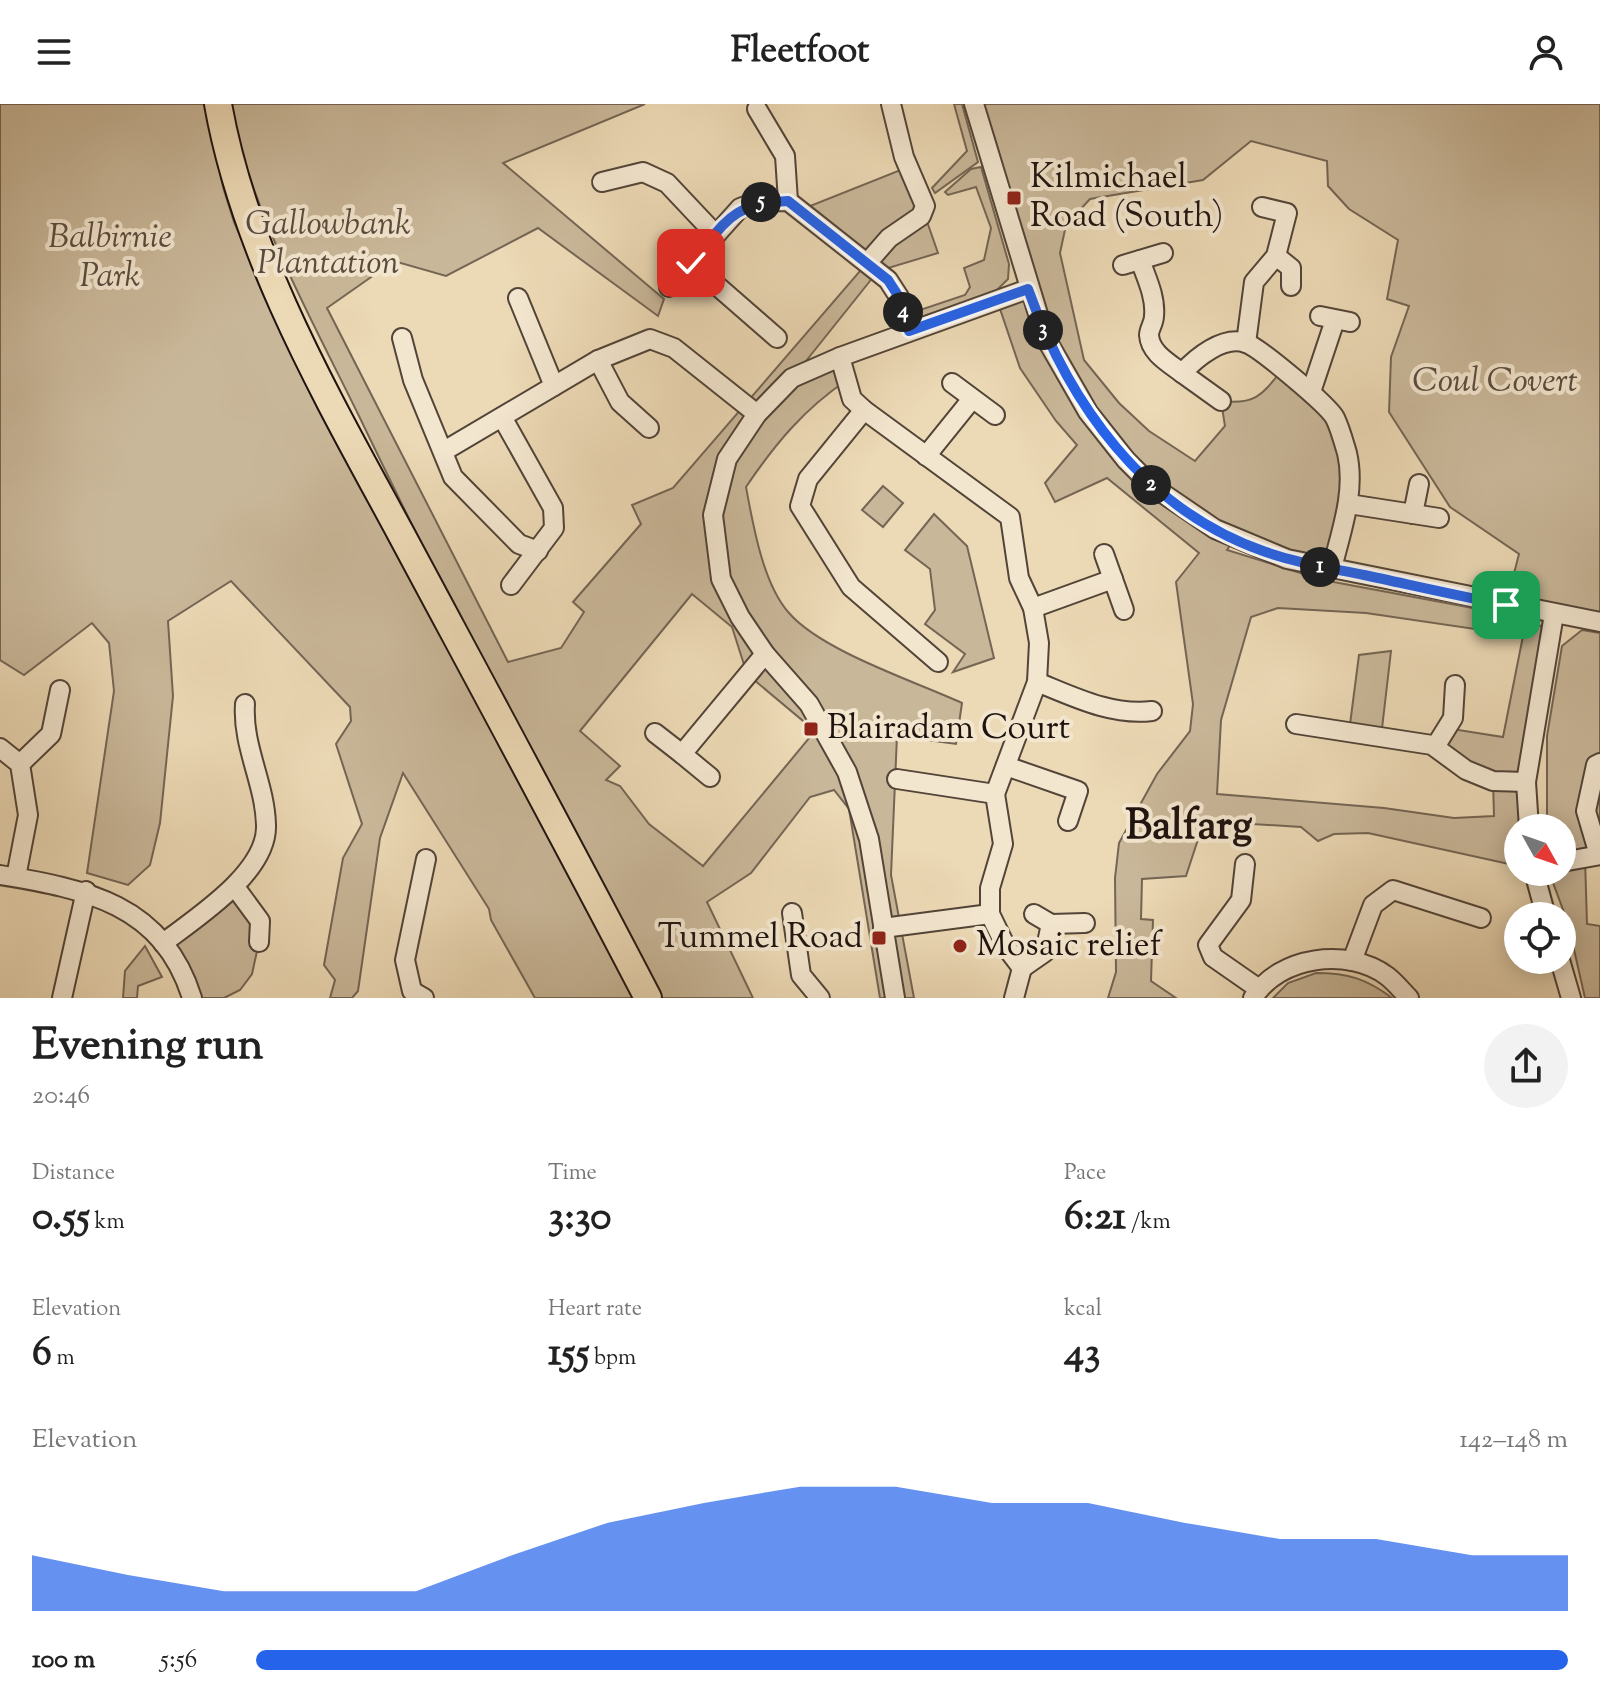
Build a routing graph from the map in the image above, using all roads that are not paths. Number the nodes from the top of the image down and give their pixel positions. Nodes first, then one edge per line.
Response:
1 (218, 104) edge
2 (891, 104) edge
3 (974, 104) edge
4 (757, 109) dead end
5 (602, 182) dead end
6 (788, 201) junction
7 (1262, 207) dead end
8 (716, 235) junction
9 (1163, 253) dead end
10 (1276, 256) junction
11 (868, 262) junction
12 (691, 263) junction
13 (1291, 286) dead end
14 (669, 287) dead end
15 (1028, 289) junction
16 (518, 298) dead end
17 (1335, 319) dead end
18 (909, 331) junction
19 (402, 338) dead end
20 (777, 338) dead end
21 (1246, 343) junction
22 (840, 357) junction
23 (598, 360) junction
24 (1182, 373) junction
25 (952, 383) dead end
26 (554, 386) junction
27 (1311, 392) junction
28 (972, 399) junction
29 (1221, 401) dead end
30 (864, 410) junction
31 (757, 414) junction
32 (995, 415) dead end
33 (502, 417) junction
34 (649, 428) dead end
35 (444, 451) junction
36 (926, 456) junction
37 (1419, 484) dead end
38 (1349, 504) junction
39 (1413, 514) junction
40 (1439, 518) dead end
41 (538, 551) junction
42 (1104, 554) dead end
43 (1332, 568) junction
44 (1113, 579) junction
45 (511, 585) dead end
46 (1033, 608) junction
47 (1124, 610) dead end
48 (1554, 614) junction
49 (1600, 622) edge
50 (765, 654) junction
51 (938, 662) dead end
52 (1037, 682) junction
53 (1455, 685) dead end
54 (60, 690) dead end
55 (245, 704) dead end
56 (1152, 711) dead end
57 (1296, 724) dead end
58 (655, 733) dead end
59 (1435, 747) junction
60 (0, 748) edge
61 (682, 754) junction
62 (1600, 763) edge
63 (20, 764) junction
64 (1006, 766) junction
65 (710, 777) dead end
66 (897, 779) dead end
67 (1526, 782) junction
68 (995, 794) junction
69 (1528, 814) edge
70 (1068, 821) dead end
71 (1599, 855) edge
72 (426, 859) dead end
73 (1576, 859) edge
74 (1245, 864) dead end
75 (8, 876) edge
76 (235, 887) junction
77 (86, 891) junction
78 (792, 913) dead end
79 (990, 914) junction
80 (1034, 914) dead end
81 (1481, 918) dead end
82 (1085, 923) dead end
83 (1051, 924) junction
84 (883, 928) junction
85 (259, 942) dead end
86 (163, 943) junction
87 (1352, 961) junction
88 (1022, 968) junction
89 (1564, 974) edge
90 (1256, 993) edge
91 (62, 998) edge
92 (192, 998) edge
93 (424, 998) edge
94 (648, 998) edge
95 (820, 998) edge
96 (895, 998) edge
97 (1014, 998) edge
98 (1409, 998) edge
99 (1571, 998) edge

1 - 94 highway
2 - 11 street
3 - 15 street
4 - 6 street
5 - 8 street
6 - 8 street
6 - 11 street
7 - 10 street
8 - 12 street
9 - 24 street
10 - 13 street
10 - 21 street
11 - 18 street
12 - 14 street
12 - 20 street
15 - 18 street
15 - 43 street
16 - 26 street
17 - 27 street
18 - 22 street
19 - 35 street
21 - 24 street
21 - 27 street
22 - 30 street
22 - 31 street
23 - 26 street
23 - 31 street
23 - 34 street
24 - 29 street
25 - 28 street
26 - 33 street
27 - 38 street
28 - 32 street
28 - 36 street
30 - 36 street
30 - 51 street
31 - 50 street
33 - 35 street
33 - 41 street
35 - 41 street
36 - 46 street
37 - 39 street
38 - 39 street
38 - 43 street
39 - 40 street
41 - 45 street
42 - 44 street
43 - 48 street
44 - 46 street
44 - 47 street
46 - 52 street
48 - 49 street
48 - 67 street
50 - 61 street
50 - 84 street
52 - 56 street
52 - 64 street
53 - 59 street
54 - 63 street
55 - 76 street
57 - 59 street
58 - 61 street
59 - 67 street
60 - 63 street
61 - 65 street
62 - 71 street
63 - 75 street
64 - 68 street
64 - 70 street
66 - 68 street
67 - 69 street
68 - 79 street
71 - 73 street
72 - 93 street
74 - 90 street
75 - 77 street
76 - 85 street
76 - 86 street
77 - 86 street
77 - 91 street
78 - 95 street
79 - 84 street
79 - 88 street
80 - 83 street
81 - 87 street
82 - 83 street
83 - 88 street
84 - 96 street
86 - 92 street
87 - 90 street
87 - 98 street
88 - 97 street
89 - 99 street

